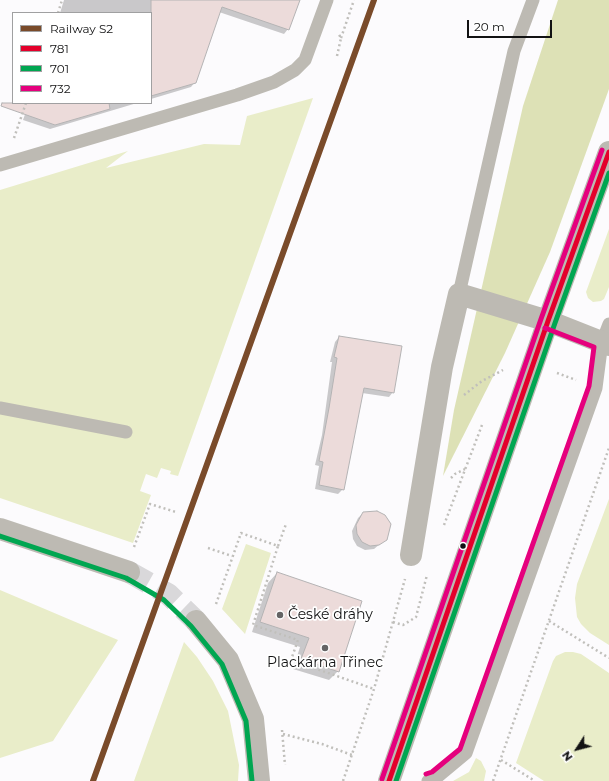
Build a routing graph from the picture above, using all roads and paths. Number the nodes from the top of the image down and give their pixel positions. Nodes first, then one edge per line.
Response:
1 (62, 0) edge
2 (327, 0) edge
3 (354, 0) edge
4 (533, 0) edge
5 (58, 12) edge
6 (341, 38) dead end
7 (26, 104) edge
8 (12, 143) dead end
9 (609, 152) edge
10 (0, 165) edge
11 (459, 294) junction
12 (548, 321) junction
13 (607, 337) edge
14 (506, 364) dead end
15 (504, 370) junction
16 (557, 373) dead end
17 (501, 377) dead end
18 (577, 381) dead end
19 (0, 408) edge
20 (433, 419) junction
21 (485, 419) dead end
22 (126, 432) dead end
23 (609, 448) edge
24 (176, 512) dead end
25 (286, 524) dead end
26 (443, 528) dead end
27 (0, 529) edge
28 (278, 546) junction
29 (134, 548) dead end
30 (208, 548) dead end
31 (412, 555) joint
32 (232, 556) junction
33 (428, 570) dead end
34 (129, 572) tunnel mouth
35 (215, 607) dead end
36 (196, 621) tunnel mouth
37 (549, 621) junction
38 (393, 622) junction
39 (609, 658) edge
40 (374, 689) junction
41 (283, 734) dead end
42 (352, 755) junction
43 (501, 760) junction
44 (259, 781) edge
45 (343, 781) edge
46 (389, 781) edge
47 (428, 781) edge
48 (493, 781) edge
49 (535, 781) edge

1 - 5 path
2 - 10 lane
3 - 6 path
4 - 11 lane
7 - 8 path
9 - 12 main road
11 - 12 street
11 - 20 street
12 - 13 street
12 - 46 main road
13 - 47 lane
14 - 15 path
15 - 17 path
15 - 20 path
16 - 18 path
19 - 22 lane
20 - 31 street
21 - 26 path
23 - 37 path
24 - 29 path
25 - 28 path
27 - 34 street
28 - 32 path
28 - 40 path
30 - 32 path
31 - 38 path
32 - 35 path
33 - 38 path
36 - 44 street
37 - 39 path
37 - 43 path
38 - 40 path
40 - 42 path
41 - 42 path
42 - 45 path
43 - 48 path
43 - 49 path

